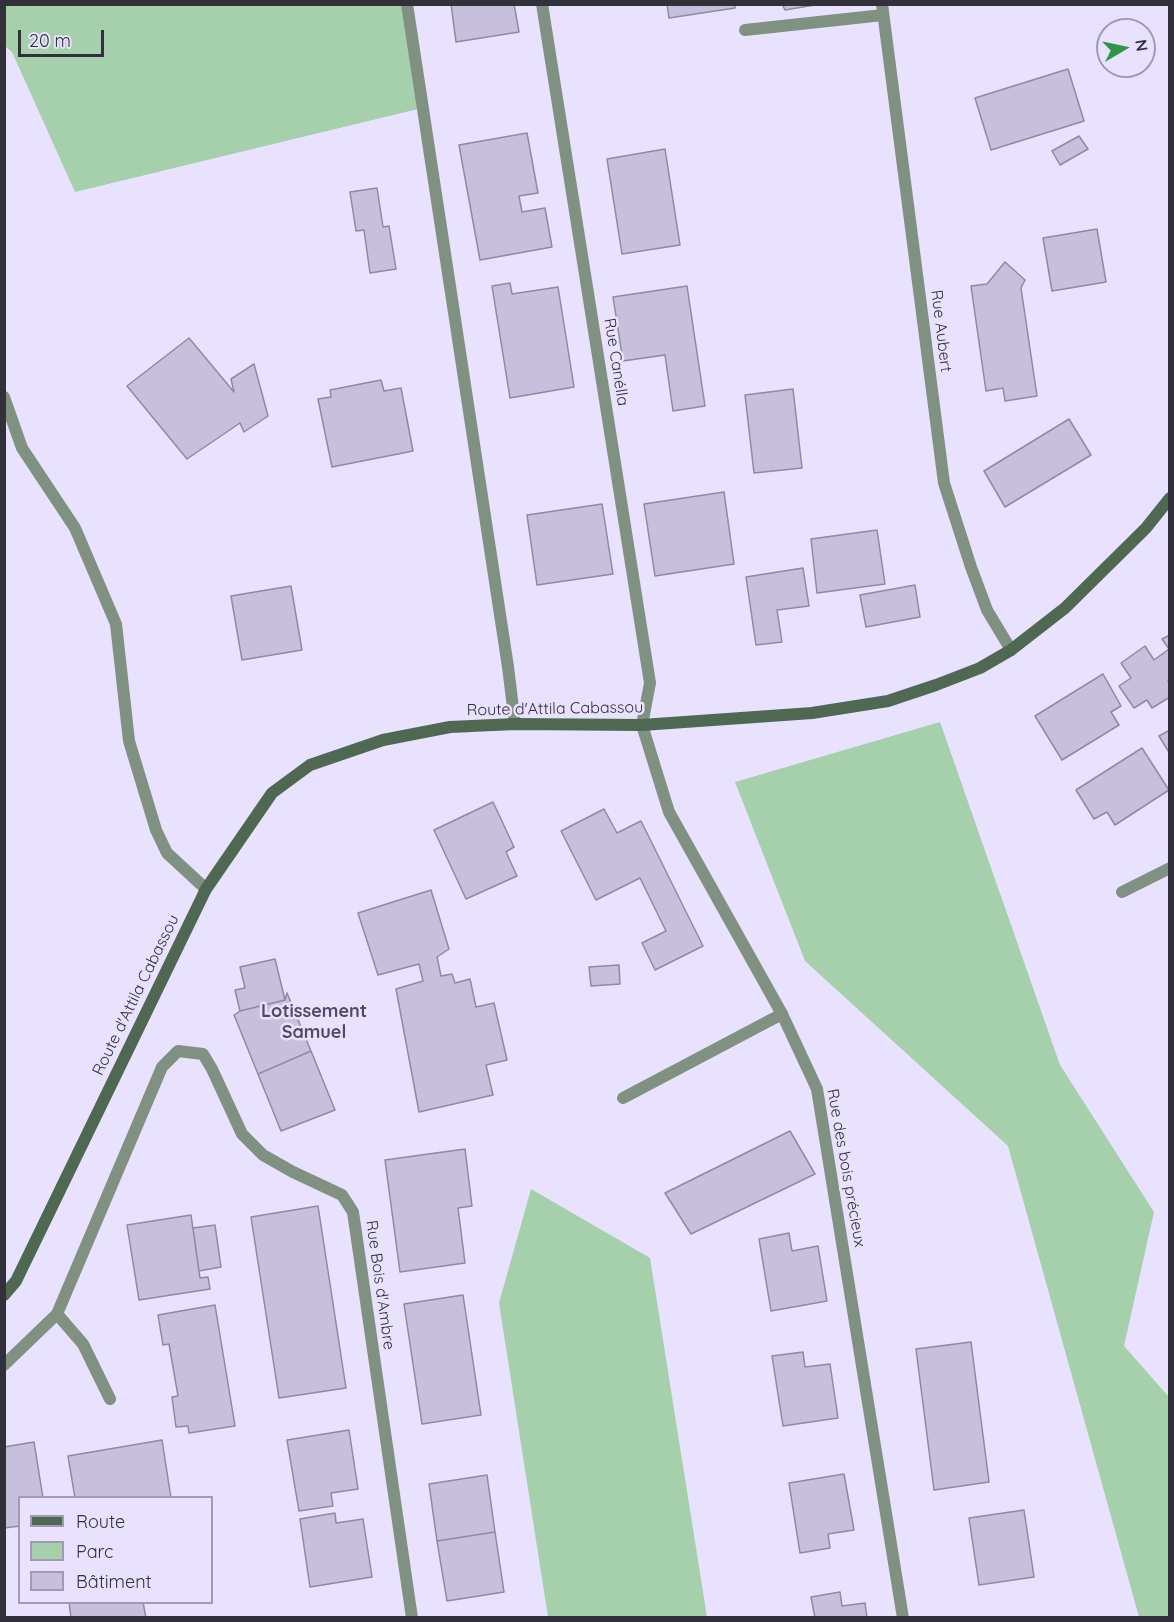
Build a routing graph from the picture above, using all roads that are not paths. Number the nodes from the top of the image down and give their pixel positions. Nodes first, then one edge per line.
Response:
1 (408, 4) edge
2 (542, 4) edge
3 (882, 10) edge
4 (746, 30) dead end
5 (4, 397) edge
6 (1170, 498) edge
7 (1011, 651) junction
8 (515, 724) junction
9 (642, 725) junction
10 (1170, 868) edge
11 (206, 889) junction
12 (1122, 892) dead end
13 (782, 1014) junction
14 (623, 1098) dead end
15 (4, 1295) edge
16 (57, 1314) junction
17 (4, 1365) edge
18 (110, 1399) dead end
19 (412, 1617) edge
20 (903, 1617) edge

1 - 8 street
2 - 9 street, Rue Canélla
3 - 4 street
3 - 7 street, Rue Aubert
5 - 11 street
6 - 7 main road, Route d'Attila Cabassou
7 - 9 main road, Route d'Attila Cabassou
8 - 9 main road, Route d'Attila Cabassou
8 - 11 main road, Route d'Attila Cabassou
9 - 13 street, Rue des bois précieux
10 - 12 street
11 - 15 main road, Route d'Attila Cabassou
13 - 14 street
13 - 20 street, Rue des bois précieux
16 - 17 street, Rue Bois d'Ambre
16 - 18 street
16 - 19 street, Rue Bois d'Ambre

